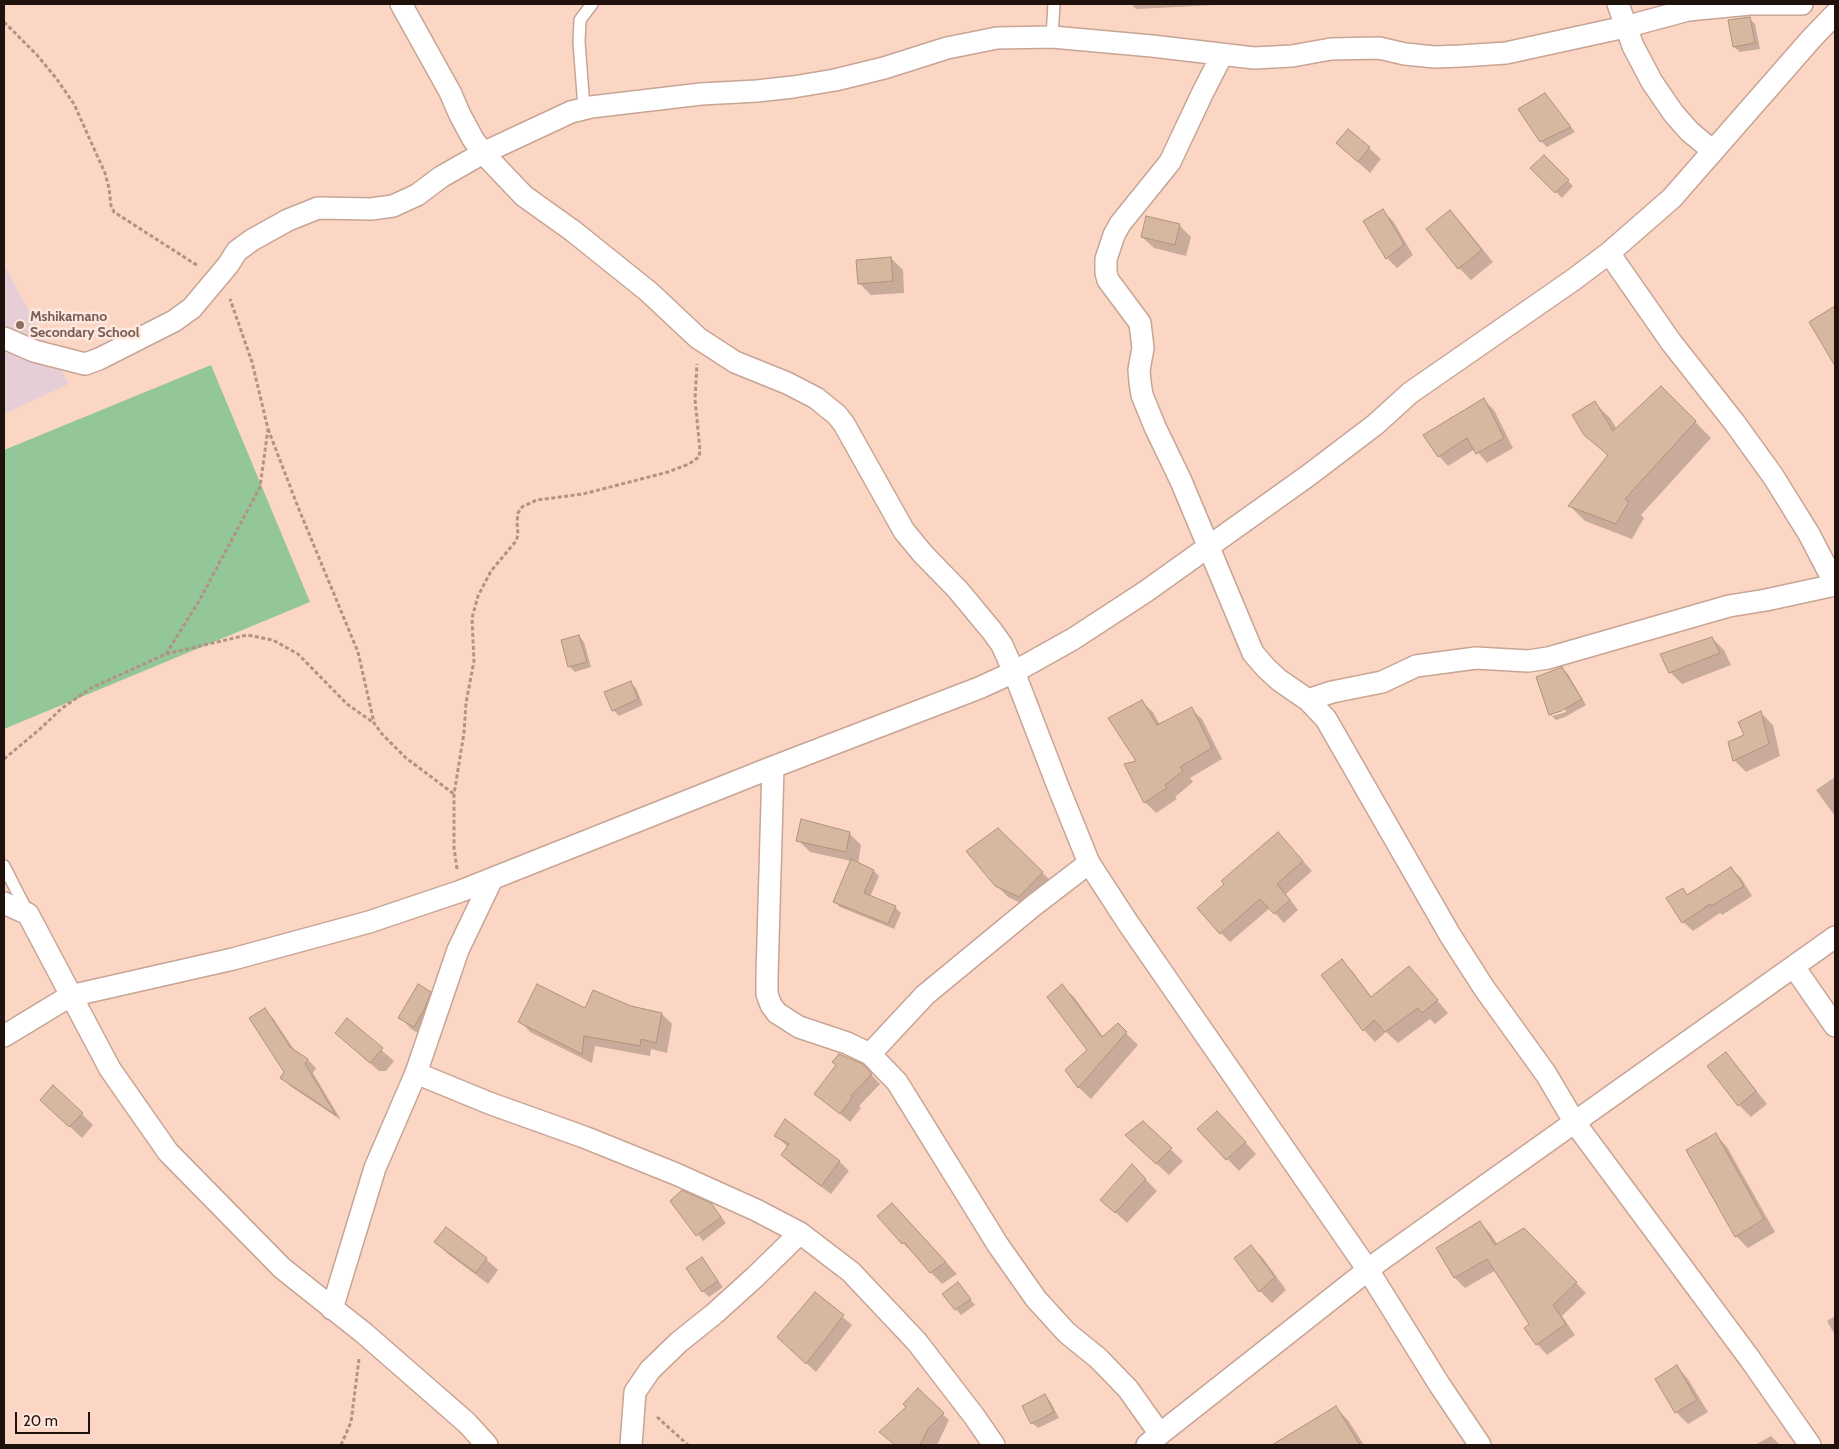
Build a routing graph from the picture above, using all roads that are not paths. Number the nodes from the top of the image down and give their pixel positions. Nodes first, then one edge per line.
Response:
1 (401, 4) edge
2 (592, 4) edge
3 (1054, 4) edge
4 (1618, 4) edge
5 (1804, 4) edge
6 (1835, 6) edge
7 (1835, 14) edge
8 (1625, 27) junction
9 (1052, 37) junction
10 (1222, 55) junction
11 (584, 108) junction
12 (1713, 151) junction
13 (483, 153) junction
14 (1609, 253) junction
15 (4, 338) edge
16 (1207, 547) junction
17 (1835, 585) edge
18 (1014, 672) junction
19 (1308, 700) junction
20 (773, 767) junction
21 (1089, 863) junction
22 (4, 866) edge
23 (492, 879) junction
24 (4, 904) edge
25 (28, 914) junction
26 (1835, 937) edge
27 (1794, 967) junction
28 (70, 996) junction
29 (1835, 1026) edge
30 (4, 1036) edge
31 (870, 1054) junction
32 (416, 1073) junction
33 (1575, 1123) junction
34 (800, 1233) junction
35 (1368, 1270) junction
36 (332, 1310) junction
37 (1152, 1442) edge
38 (488, 1445) edge
39 (631, 1445) edge
40 (994, 1445) edge
41 (1480, 1445) edge
42 (1810, 1445) edge

1 - 13 street
2 - 11 lane
3 - 9 lane
4 - 8 street
5 - 6 street
5 - 8 street
7 - 12 street
8 - 10 street
8 - 12 street
9 - 10 street
9 - 11 street
10 - 16 street
11 - 13 street
12 - 14 street
13 - 15 street
13 - 18 street
14 - 16 street
14 - 17 street
16 - 18 street
16 - 19 street
17 - 19 street
18 - 20 street
18 - 21 street
19 - 33 street
20 - 23 street
20 - 31 street
21 - 31 street
21 - 35 street
22 - 25 lane
23 - 28 street
23 - 32 street
24 - 25 street
25 - 28 street
26 - 27 street
27 - 29 street
27 - 33 street
28 - 30 street
28 - 36 street
31 - 37 street
32 - 34 street
32 - 36 street
33 - 35 street
33 - 42 street
34 - 39 street
34 - 40 street
35 - 37 street
35 - 41 street
36 - 38 street

